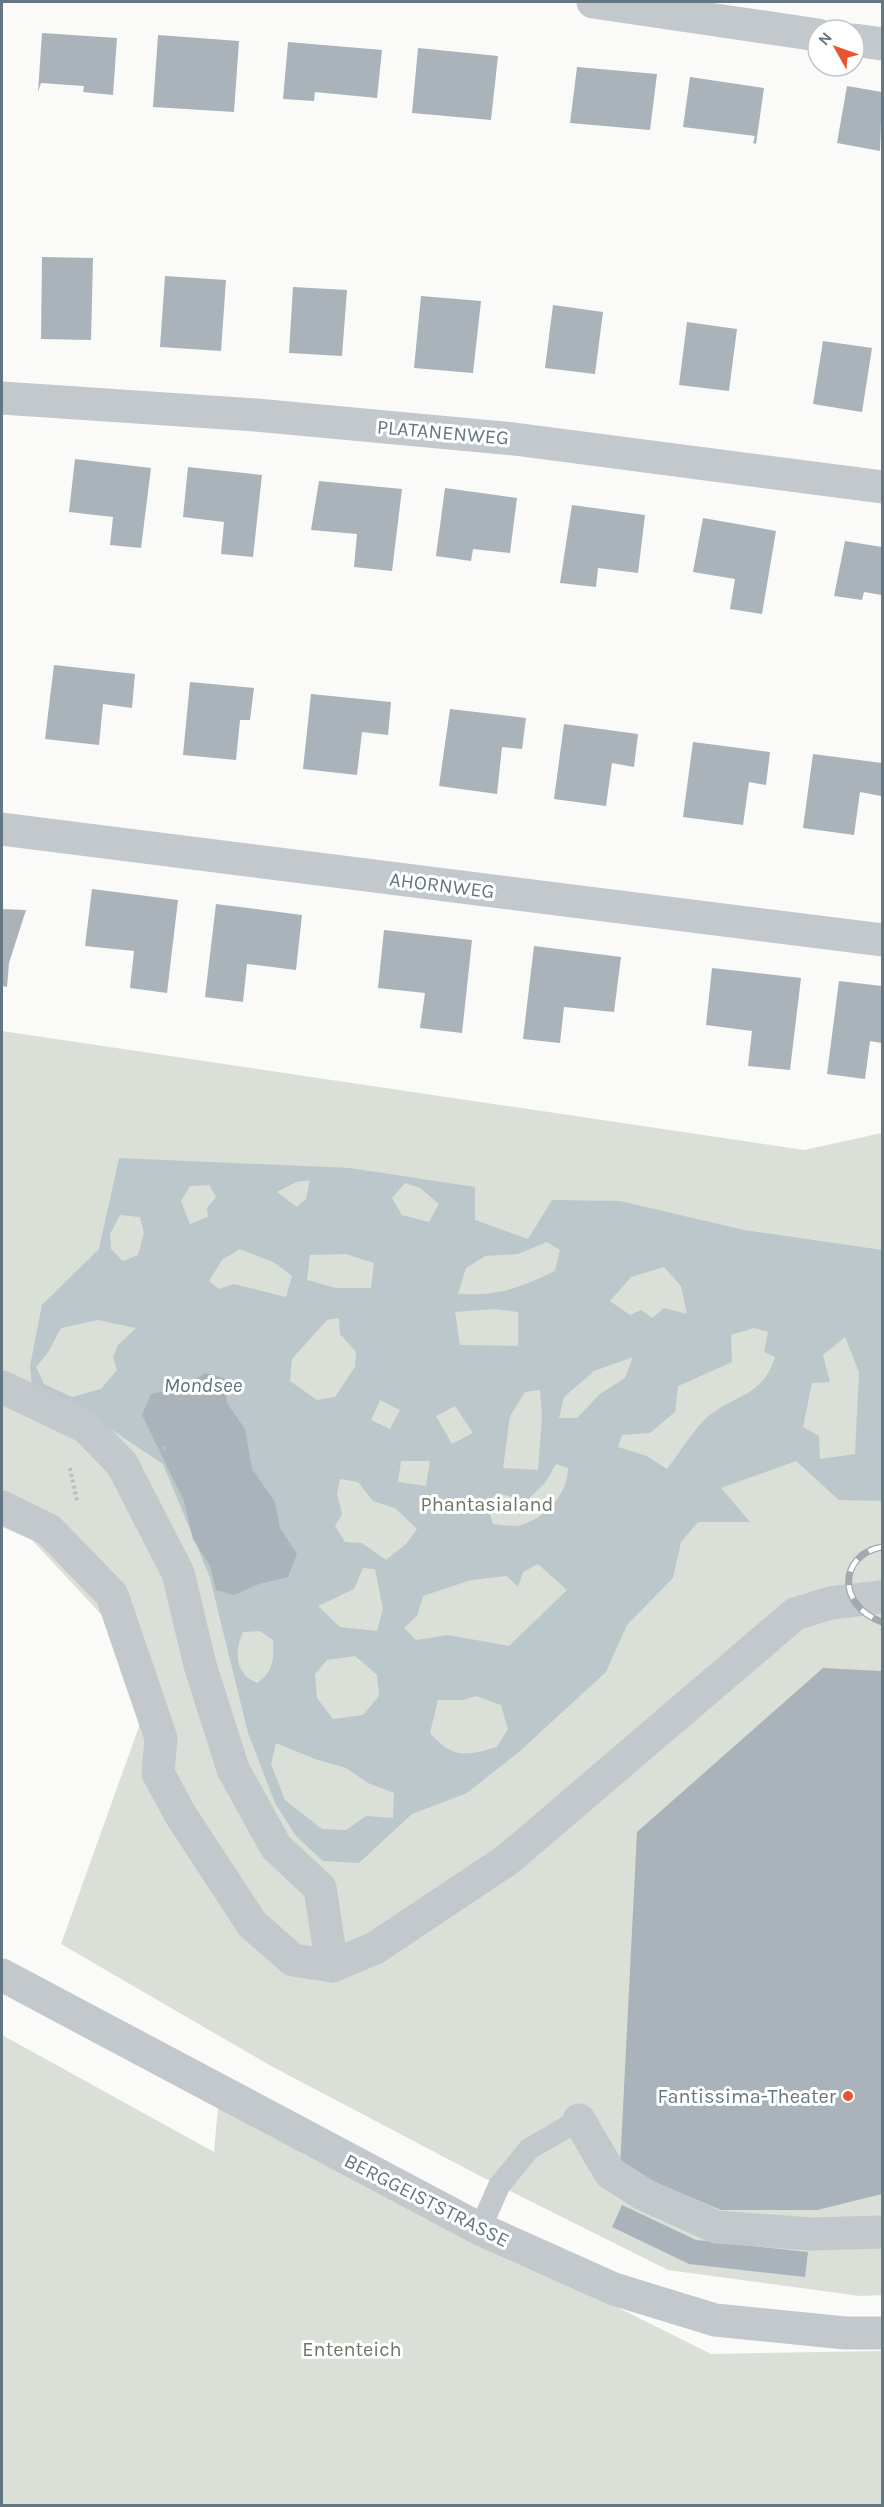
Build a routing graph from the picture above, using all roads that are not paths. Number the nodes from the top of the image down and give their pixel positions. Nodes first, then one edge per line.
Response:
1 (593, 2) edge
2 (806, 33) edge
3 (866, 42) edge
4 (882, 44) edge
5 (2, 398) edge
6 (882, 487) edge
7 (2, 829) edge
8 (882, 940) edge
9 (2, 1387) edge
10 (2, 1507) edge
11 (882, 1597) edge
12 (332, 1966) junction
13 (2, 1975) edge
14 (579, 2120) joint
15 (480, 2229) junction
16 (882, 2232) edge
17 (882, 2333) edge

1 - 2 street
3 - 4 street
5 - 6 street, PLATANENWEG
7 - 8 street, AHORNWEG
9 - 12 street
10 - 12 street
11 - 12 street
13 - 15 street, BERGGEISTSTRASSE
14 - 15 lane
14 - 16 street
15 - 17 street, BERGGEISTSTRASSE

